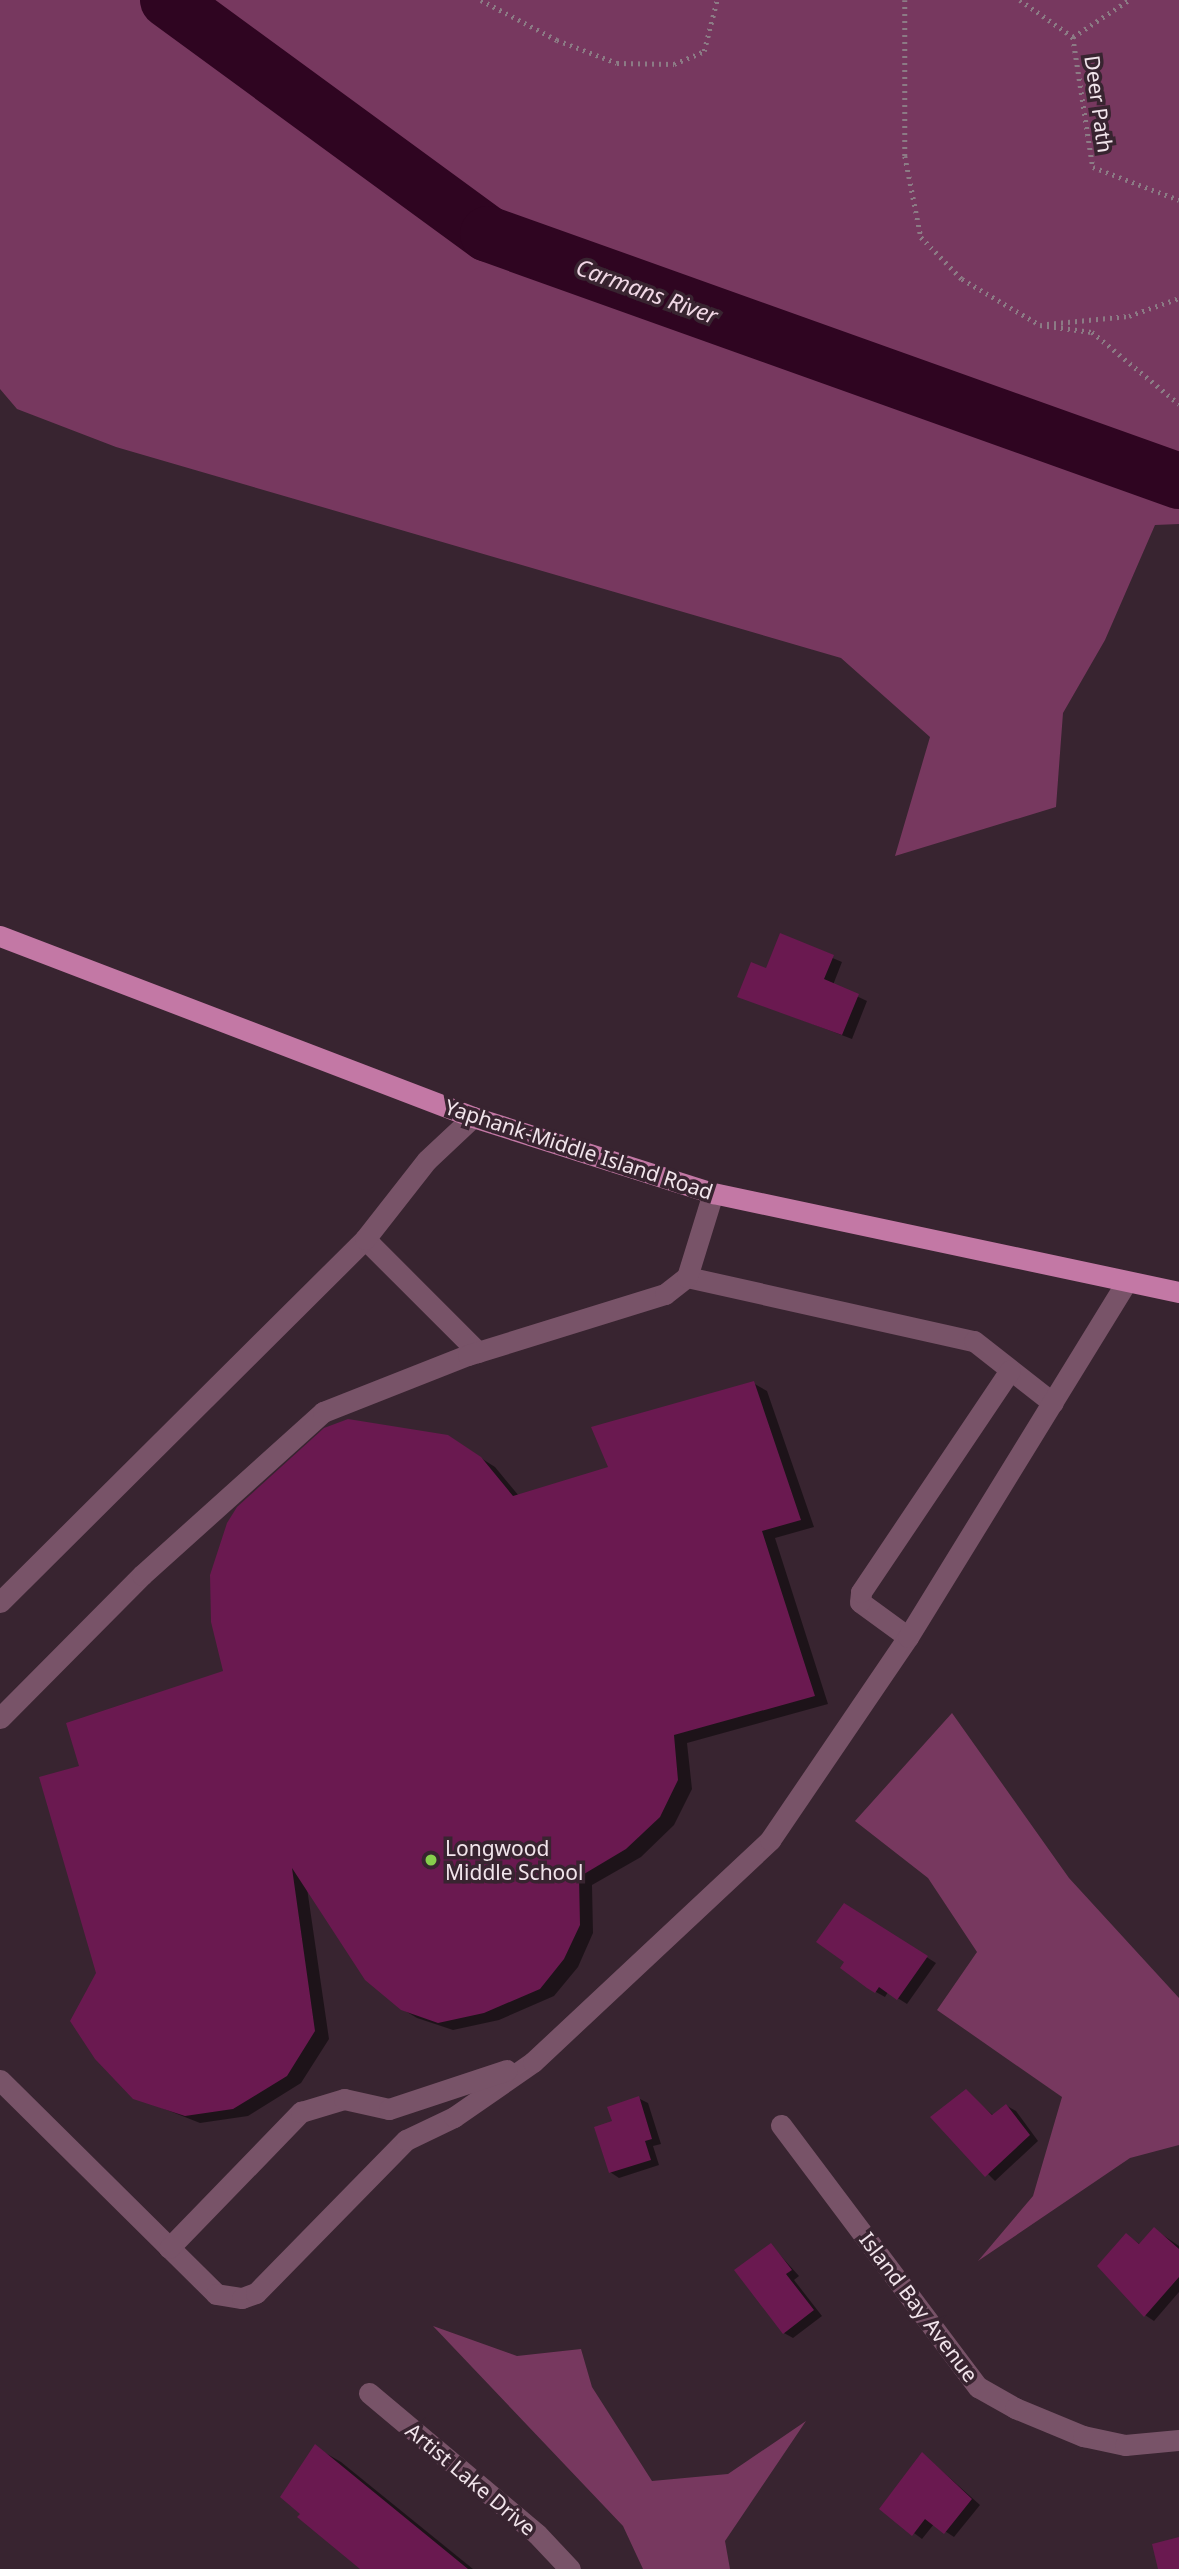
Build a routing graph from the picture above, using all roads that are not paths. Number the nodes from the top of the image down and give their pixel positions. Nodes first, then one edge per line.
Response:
1 (0, 936) edge
2 (473, 1117) junction
3 (713, 1193) junction
4 (365, 1239) junction
5 (687, 1277) junction
6 (1126, 1282) junction
7 (1179, 1292) edge
8 (478, 1352) junction
9 (1010, 1370) junction
10 (1053, 1404) junction
11 (0, 1602) edge
12 (908, 1637) junction
13 (0, 1718) edge
14 (533, 2062) junction
15 (0, 2080) edge
16 (781, 2125) dead end
17 (170, 2248) junction
18 (369, 2393) dead end
19 (1179, 2440) edge
20 (570, 2569) edge

1 - 2 main road, Yaphank-Middle Island Road
2 - 3 main road, Yaphank-Middle Island Road
2 - 4 street
3 - 5 street
3 - 6 main road, Yaphank-Middle Island Road
4 - 8 street
4 - 11 street
5 - 8 street
5 - 9 street
6 - 7 main road, Yaphank-Middle Island Road
6 - 10 street
8 - 13 street
9 - 10 street
9 - 12 street
10 - 12 street
12 - 14 street
14 - 17 street
14 - 17 street
15 - 17 street
16 - 19 street, Island Bay Avenue
18 - 20 street, Artist Lake Drive

